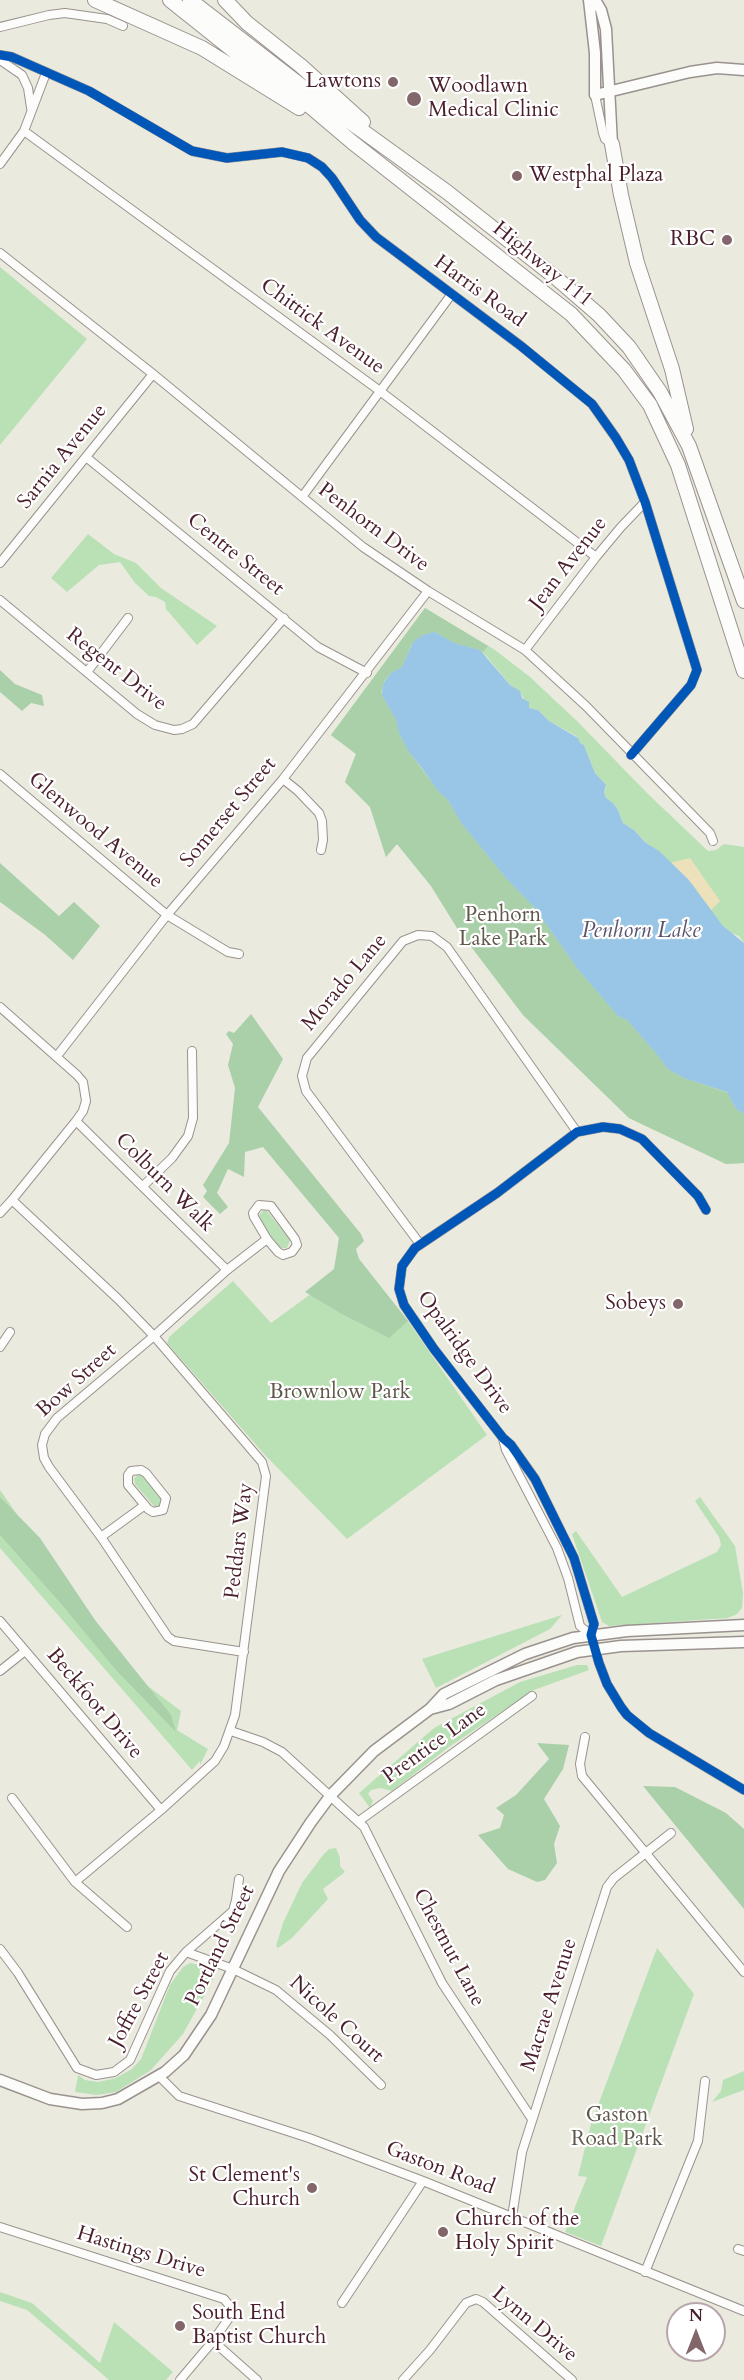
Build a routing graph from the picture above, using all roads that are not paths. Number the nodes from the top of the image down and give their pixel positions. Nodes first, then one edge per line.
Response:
1 (94, 0) edge
2 (170, 0) edge
3 (190, 0) edge
4 (225, 0) edge
5 (589, 0) edge
6 (595, 0) edge
7 (123, 26) dead end
8 (0, 27) edge
9 (0, 55) edge
10 (0, 60) edge
11 (744, 69) edge
12 (46, 73) junction
13 (609, 92) junction
14 (595, 95) junction
15 (31, 110) junction
16 (24, 131) junction
17 (343, 135) junction
18 (612, 144) junction
19 (0, 165) edge
20 (447, 192) junction
21 (0, 253) edge
22 (451, 295) junction
23 (153, 374) junction
24 (380, 391) junction
25 (689, 446) junction
26 (86, 457) junction
27 (302, 497) junction
28 (645, 502) junction
29 (596, 557) junction
30 (0, 563) edge
31 (428, 591) junction
32 (0, 600) edge
33 (744, 601) edge
34 (128, 618) dead end
35 (284, 618) junction
36 (525, 650) junction
37 (744, 671) edge
38 (87, 672) junction
39 (367, 673) junction
40 (631, 755) junction
41 (0, 774) edge
42 (283, 778) junction
43 (713, 841) dead end
44 (321, 850) dead end
45 (167, 915) junction
46 (239, 954) dead end
47 (0, 1007) edge
48 (192, 1051) dead end
49 (57, 1056) junction
50 (76, 1121) junction
51 (578, 1132) junction
52 (143, 1186) junction
53 (12, 1200) junction
54 (706, 1210) dead end
55 (0, 1212) edge
56 (267, 1239) junction
57 (420, 1244) junction
58 (227, 1270) junction
59 (10, 1332) dead end
60 (154, 1336) junction
61 (0, 1347) edge
62 (503, 1438) junction
63 (145, 1505) junction
64 (101, 1537) junction
65 (0, 1621) edge
66 (744, 1624) edge
67 (593, 1642) junction
68 (744, 1642) edge
69 (25, 1651) junction
70 (244, 1652) junction
71 (0, 1671) edge
72 (532, 1696) dead end
73 (231, 1731) junction
74 (585, 1737) dead end
75 (744, 1790) edge
76 (332, 1795) junction
77 (12, 1798) dead end
78 (161, 1810) junction
79 (359, 1821) junction
80 (671, 1833) dead end
81 (646, 1853) junction
82 (238, 1879) dead end
83 (75, 1882) junction
84 (127, 1927) dead end
85 (0, 1949) edge
86 (186, 1952) junction
87 (233, 1969) junction
88 (744, 1972) edge
89 (159, 2076) junction
90 (0, 2080) edge
91 (705, 2080) dead end
92 (381, 2085) dead end
93 (532, 2119) junction
94 (423, 2181) junction
95 (512, 2217) junction
96 (0, 2227) edge
97 (645, 2272) junction
98 (342, 2303) dead end
99 (744, 2311) edge
100 (213, 2341) junction
101 (180, 2380) edge
102 (256, 2380) edge
103 (403, 2380) edge
104 (572, 2380) edge

1 - 17 highway
2 - 17 highway, Highway 111
3 - 20 highway, Highway 111
4 - 20 highway
5 - 14 main road
6 - 13 main road
7 - 8 street
9 - 12 street, Harris Road
10 - 15 street
11 - 13 main road
12 - 15 street
12 - 22 street, Harris Road
13 - 14 main road
13 - 18 main road
14 - 18 street
15 - 16 street
16 - 19 street
16 - 24 street, Chittick Avenue
17 - 37 highway, Highway 111
18 - 25 highway
20 - 25 highway, Highway 111
21 - 23 street, Penhorn Drive
22 - 24 street
22 - 28 street, Harris Road
23 - 26 street, Sarnia Avenue
23 - 27 street, Penhorn Drive
24 - 27 street
24 - 29 street, Chittick Avenue
25 - 33 highway, Highway 111
26 - 30 street, Sarnia Avenue
26 - 35 street, Centre Street
27 - 31 street, Penhorn Drive
28 - 29 street, Jean Avenue
28 - 40 street, Harris Road
29 - 36 street, Jean Avenue
31 - 36 street, Penhorn Drive
31 - 39 street, Somerset Street
32 - 38 street, Regent Drive
34 - 38 street
35 - 38 street, Regent Drive
35 - 39 street, Centre Street
36 - 40 street, Penhorn Drive
39 - 42 street, Somerset Street
40 - 43 street, Penhorn Drive
41 - 45 street, Glenwood Avenue
42 - 44 street
42 - 45 street, Somerset Street
45 - 46 street, Glenwood Avenue
45 - 49 street, Somerset Street
47 - 49 street
48 - 52 street
49 - 50 street
50 - 52 street, Colburn Walk
50 - 53 street
51 - 54 street, Opalridge Drive
51 - 57 street, Opalridge Drive
51 - 57 street, Morado Lane
52 - 58 street, Colburn Walk
53 - 55 street
53 - 60 street, Peddars Way
56 - 56 street
56 - 58 street, Bow Street
57 - 62 street, Opalridge Drive
58 - 60 street, Bow Street
59 - 61 street
60 - 64 street, Bow Street
60 - 70 street, Peddars Way
62 - 67 street, Opalridge Drive
62 - 67 street, Opalridge Drive
63 - 63 street
63 - 64 street
64 - 70 street, Bow Street
65 - 69 street, Beckfoot Drive
66 - 67 main road, Portland Street
67 - 68 main road, Portland Street
67 - 75 street
67 - 76 main road, Portland Street
69 - 71 street
69 - 78 street, Beckfoot Drive
70 - 73 street, Peddars Way
72 - 79 street, Prentice Lane
73 - 76 street, Chestnut Lane
73 - 78 street, Peddars Way
74 - 81 street
76 - 79 street, Chestnut Lane
76 - 87 main road, Portland Street
77 - 83 street
78 - 83 street, Peddars Way
79 - 93 street, Chestnut Lane
80 - 81 street, Macrae Avenue
81 - 88 street
81 - 93 street, Macrae Avenue
82 - 86 street
83 - 84 street
85 - 86 street, Joffre Street
86 - 87 street, Joffre Street
87 - 89 main road, Portland Street
87 - 92 street, Nicole Court
89 - 90 main road, Portland Street
89 - 94 street, Gaston Road
91 - 97 street
93 - 95 street, Macrae Avenue
94 - 95 street, Gaston Road
94 - 98 street
95 - 97 street, Gaston Road
96 - 100 street, Hastings Drive
97 - 99 street, Gaston Road
100 - 101 street
100 - 102 street
103 - 104 street, Lynn Drive

